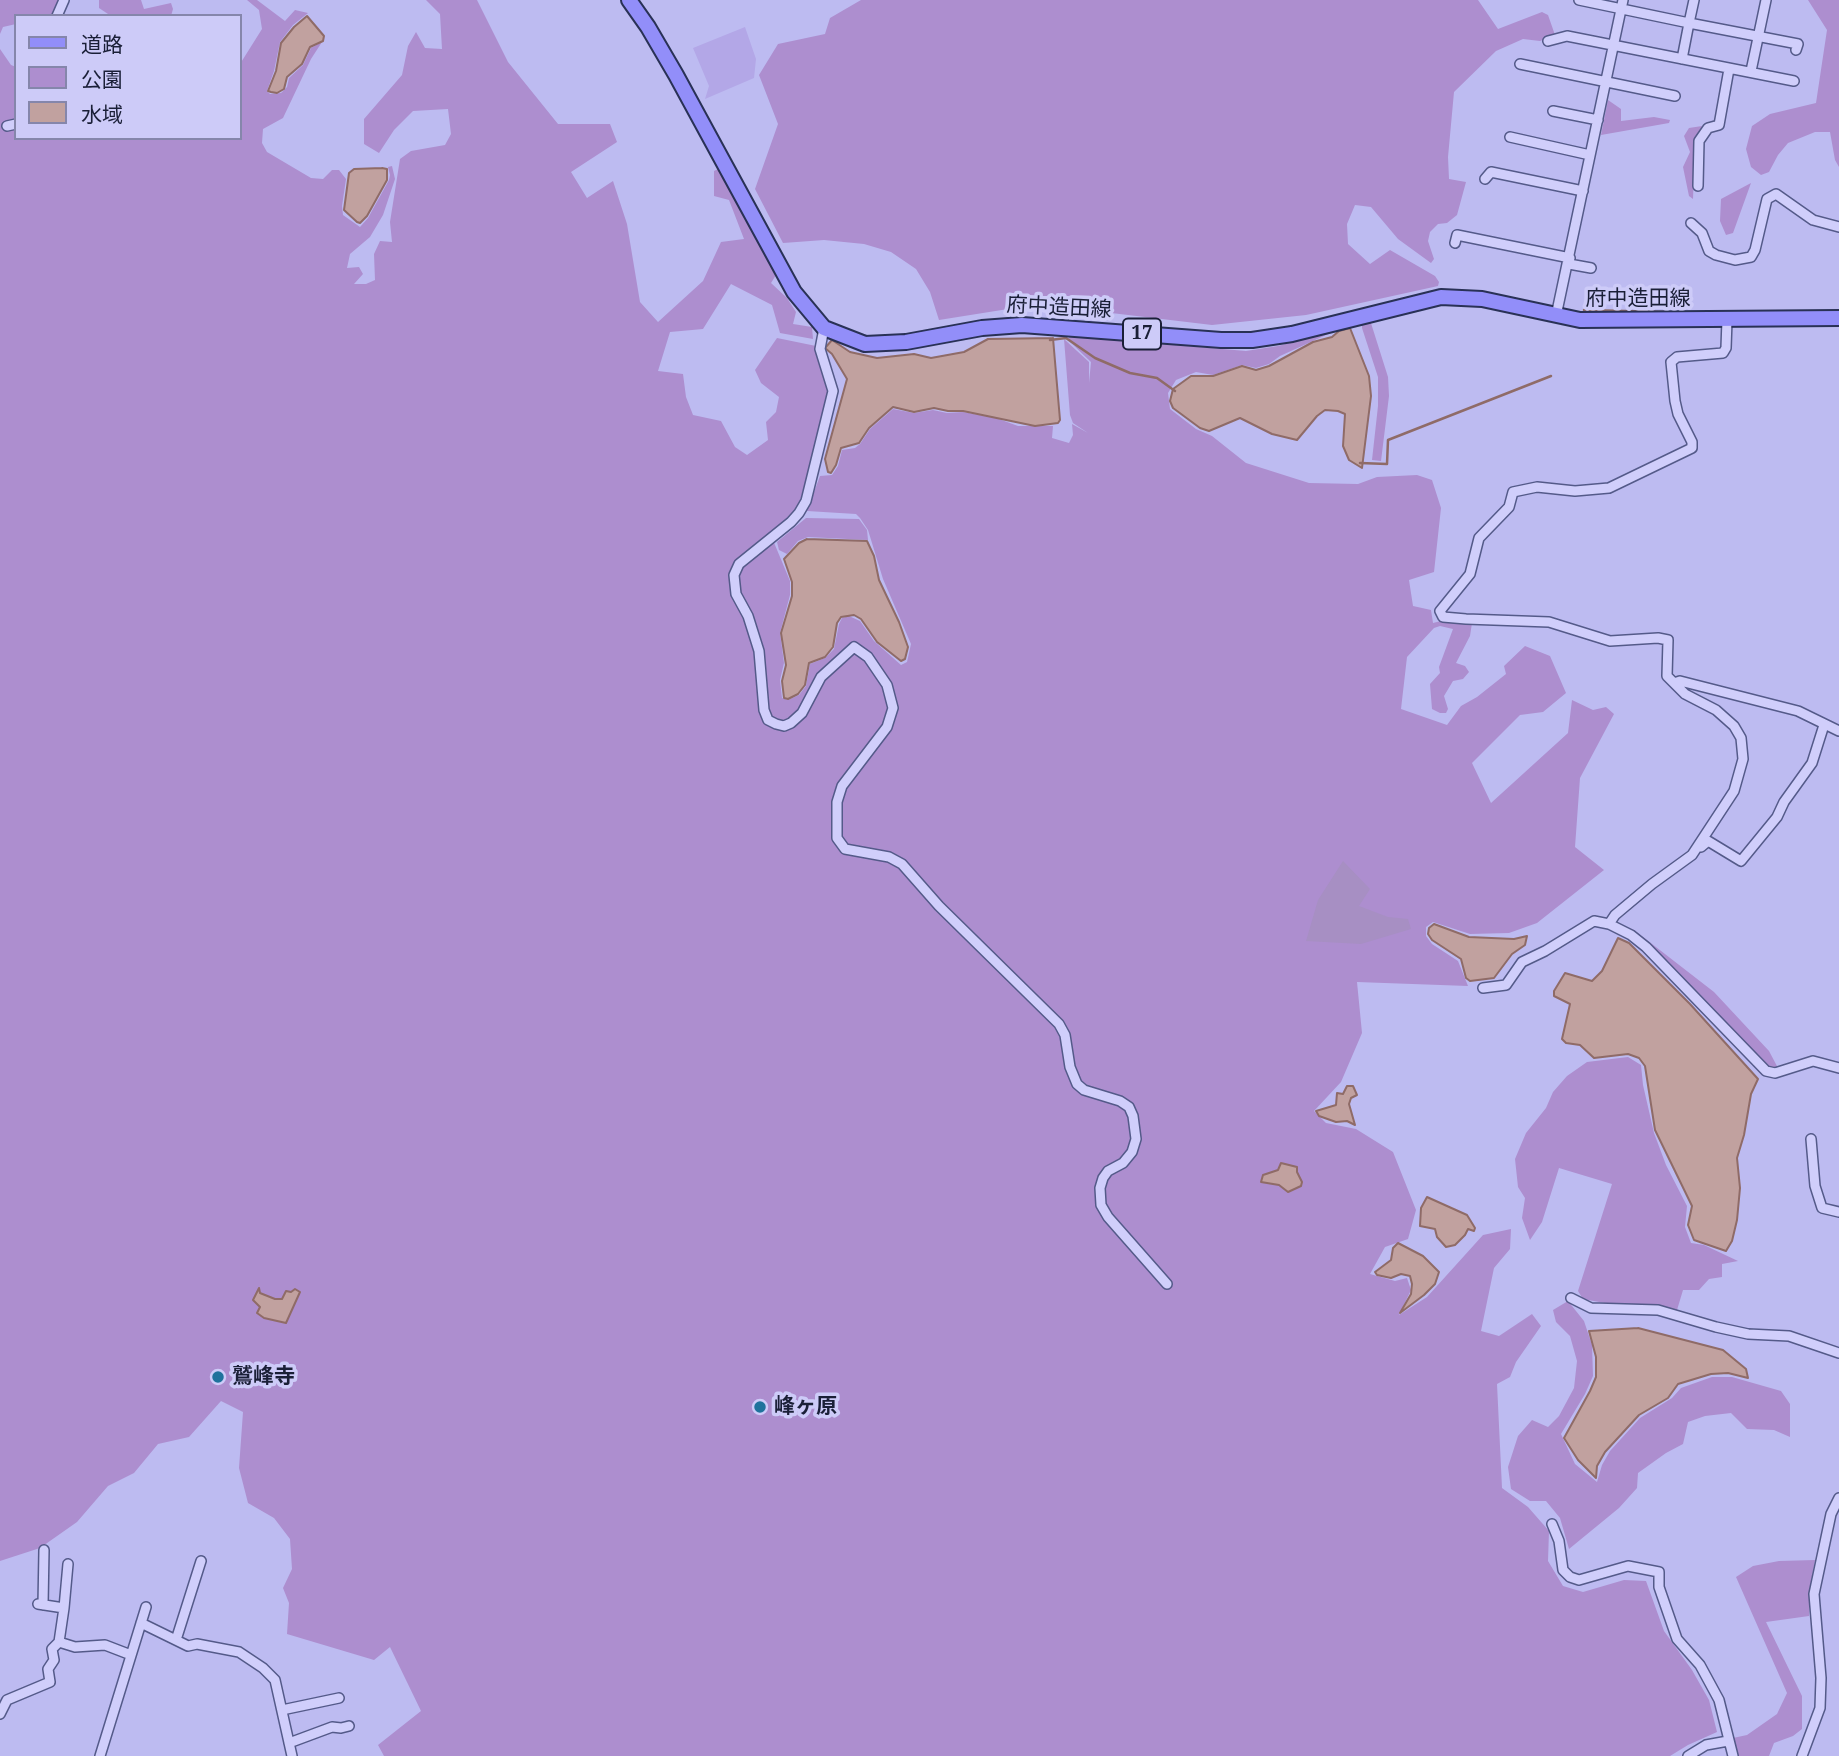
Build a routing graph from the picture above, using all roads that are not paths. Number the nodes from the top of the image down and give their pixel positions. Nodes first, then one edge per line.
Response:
1 (629, 0) edge
2 (1579, 0) edge
3 (1694, 0) edge
4 (1766, 0) edge
5 (1622, 4) edge
6 (1689, 23) junction
7 (1758, 37) junction
8 (1548, 41) dead end
9 (1613, 45) junction
10 (1796, 50) dead end
11 (1682, 59) junction
12 (1520, 64) dead end
13 (1729, 69) junction
14 (1751, 71) junction
15 (1794, 81) dead end
16 (1606, 82) junction
17 (1675, 96) dead end
18 (1553, 111) dead end
19 (1598, 120) junction
20 (1510, 136) dead end
21 (1590, 155) junction
22 (1485, 179) dead end
23 (1698, 186) dead end
24 (1583, 191) junction
25 (1691, 223) dead end
26 (1839, 227) edge
27 (1454, 243) dead end
28 (1569, 261) junction
29 (1591, 268) dead end
30 (1556, 316) junction
31 (1839, 316) edge
32 (1727, 320) junction
33 (824, 328) junction
34 (1674, 684) junction
35 (1824, 725) junction
36 (1839, 731) edge
37 (1692, 855) junction
38 (1609, 924) junction
39 (1483, 988) dead end
40 (1839, 1068) edge
41 (1811, 1139) dead end
42 (1839, 1212) edge
43 (1167, 1284) dead end
44 (1571, 1298) dead end
45 (1839, 1353) edge
46 (1839, 1498) edge
47 (1552, 1524) dead end
48 (44, 1550) dead end
49 (201, 1561) dead end
50 (68, 1564) dead end
51 (146, 1607) dead end
52 (64, 1608) junction
53 (141, 1623) junction
54 (176, 1640) junction
55 (59, 1642) junction
56 (131, 1655) junction
57 (3, 1696) edge
58 (339, 1698) dead end
59 (282, 1710) junction
60 (0, 1714) edge
61 (349, 1726) dead end
62 (1728, 1741) junction
63 (289, 1743) junction
64 (100, 1756) edge
65 (292, 1756) edge
66 (1688, 1756) edge
67 (1733, 1756) edge
68 (1802, 1756) edge

1 - 33 main road, 府中造田線 / 17
2 - 5 street
3 - 6 street
4 - 7 street
5 - 6 street
5 - 9 street
6 - 7 street
6 - 11 street
7 - 10 street
7 - 14 street
8 - 9 street
9 - 11 street
9 - 16 street
11 - 13 street
12 - 16 street
13 - 14 street
13 - 23 street
14 - 15 street
16 - 17 street
16 - 19 street
18 - 19 street
19 - 21 street
20 - 21 street
21 - 24 street
22 - 24 street
24 - 28 street
25 - 26 street
27 - 28 street
28 - 29 street
28 - 30 street
30 - 32 main road, 府中造田線 / 17
30 - 33 main road, 府中造田線 / 17
31 - 32 main road, 府中造田線 / 17
32 - 34 street
33 - 43 street
34 - 35 street
34 - 37 street
35 - 36 street
35 - 37 street
37 - 38 street
38 - 39 street
38 - 40 street
41 - 42 street
44 - 45 street
46 - 68 street
47 - 62 street
48 - 52 street
49 - 54 street
50 - 52 street
51 - 53 street
52 - 55 street
53 - 54 street
53 - 56 street
54 - 59 street
55 - 56 street
55 - 57 street
56 - 64 street
57 - 60 street
58 - 59 street
59 - 63 street
61 - 63 street
62 - 66 street
62 - 67 street
63 - 65 street

